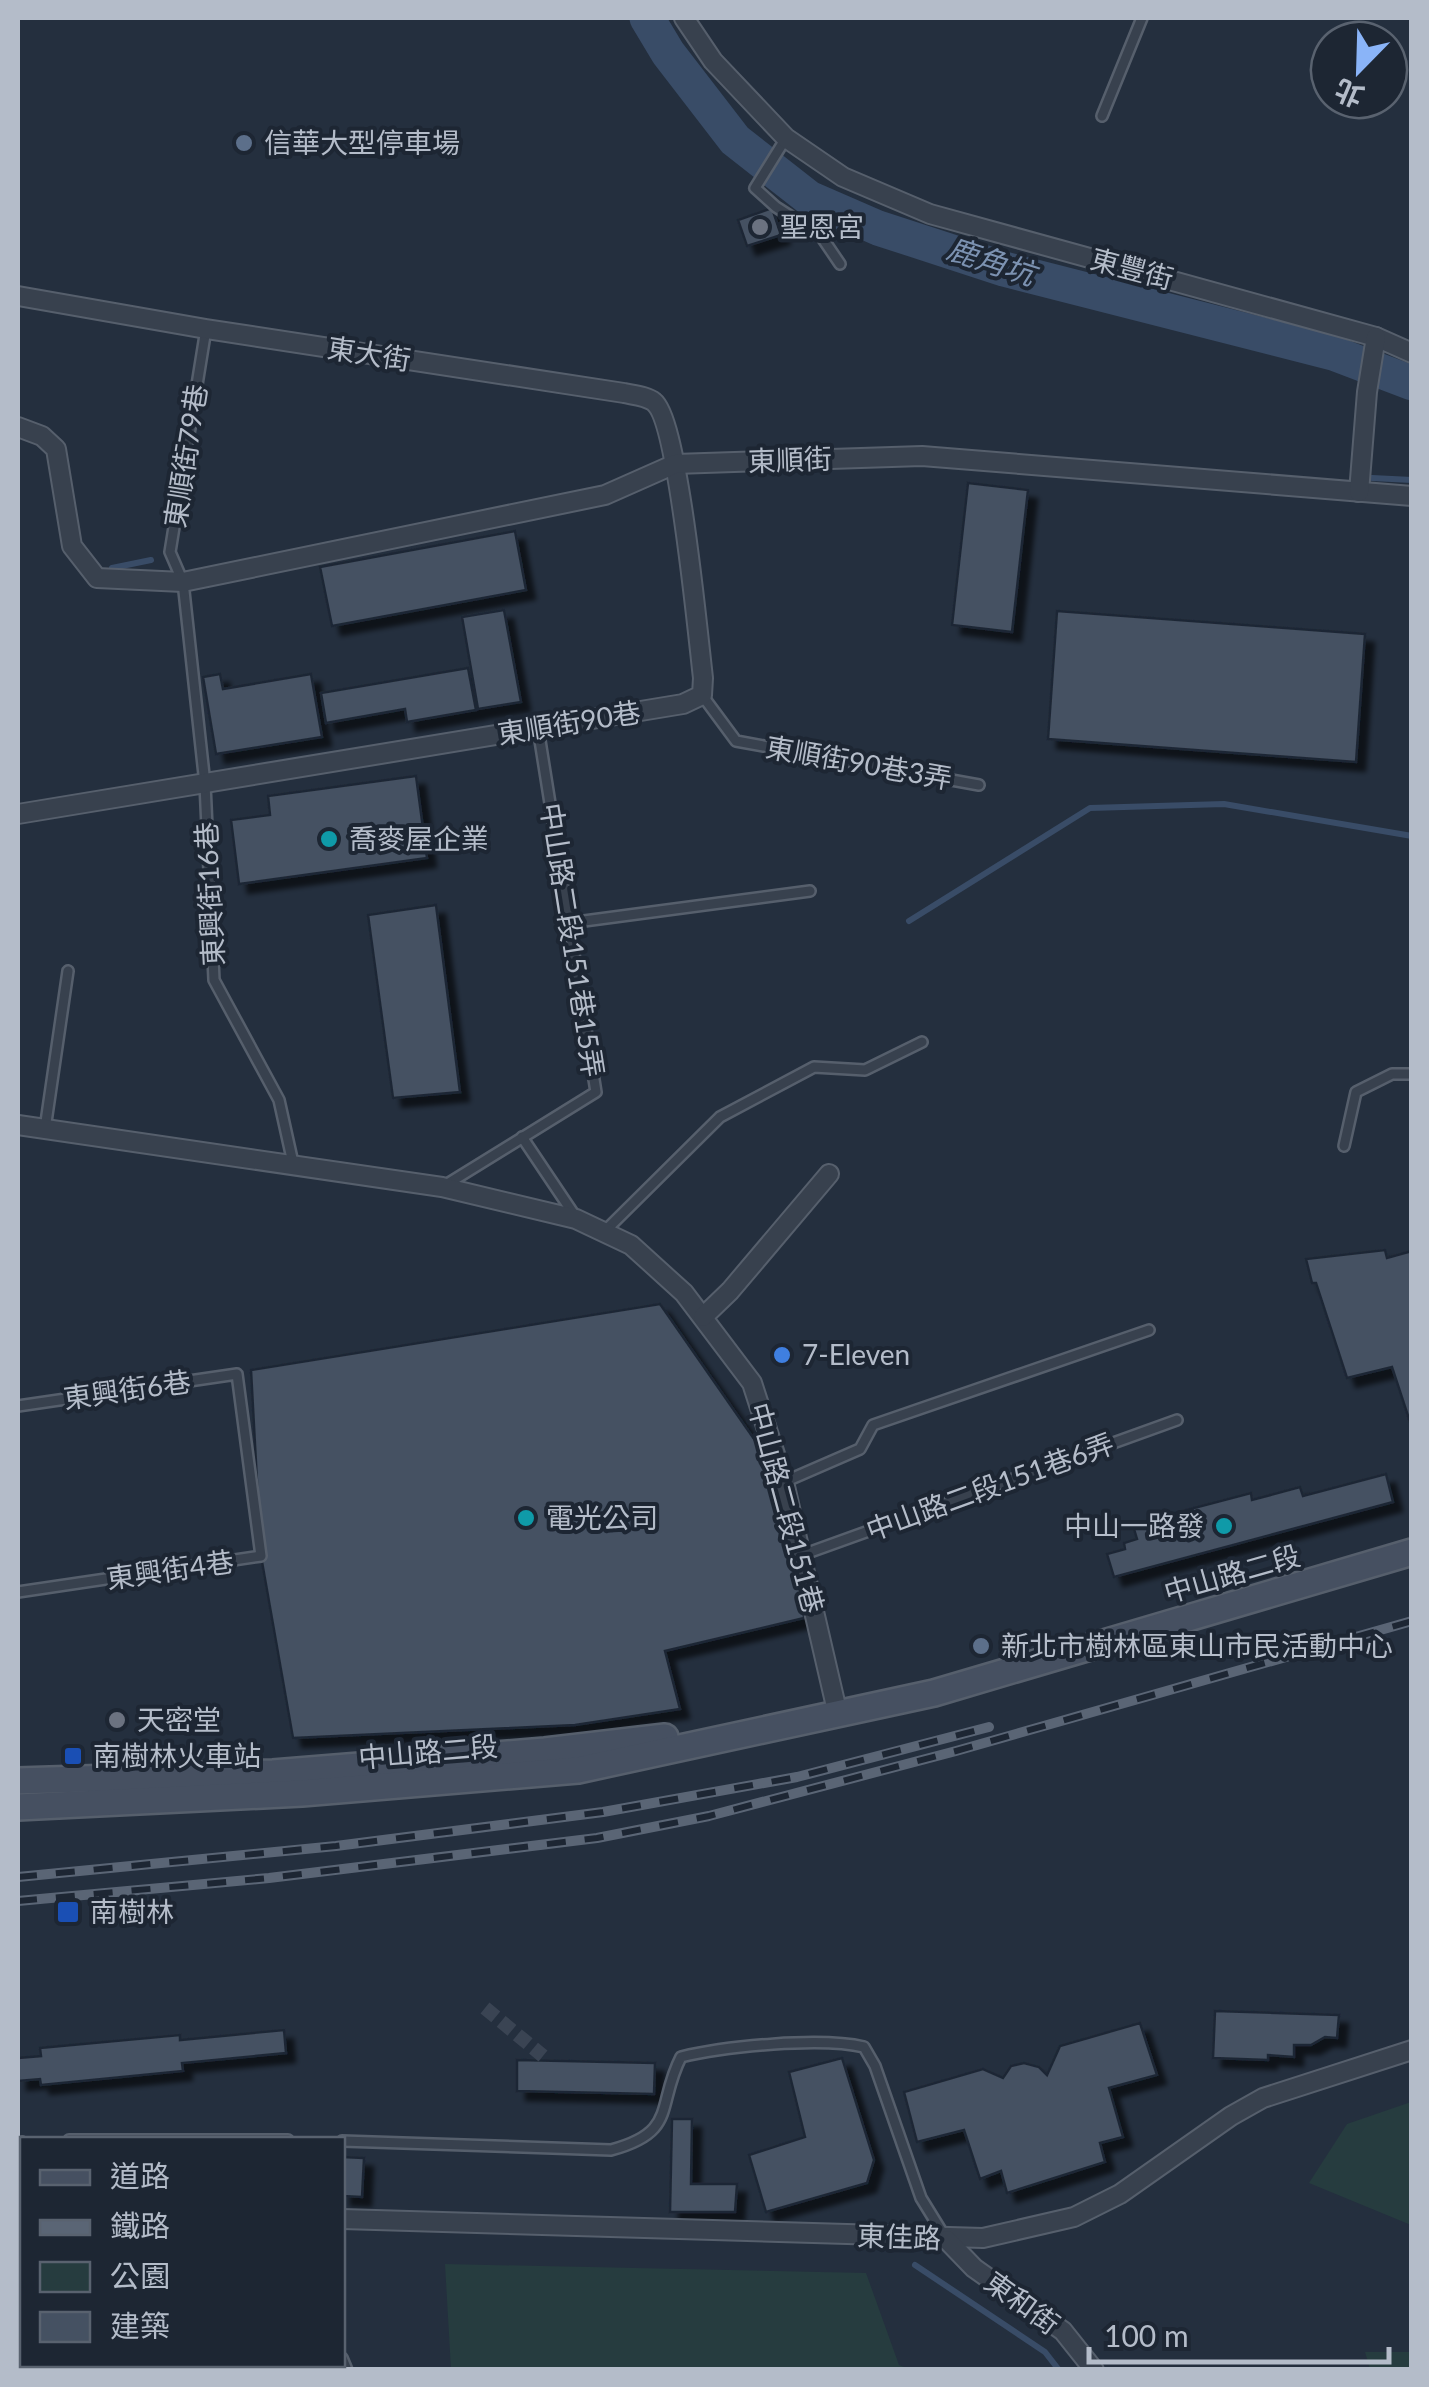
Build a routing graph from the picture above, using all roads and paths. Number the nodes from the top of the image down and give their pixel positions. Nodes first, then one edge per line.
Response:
1 (684, 18) edge
2 (1142, 18) edge
3 (1102, 116) dead end
4 (786, 138) junction
5 (840, 264) dead end
6 (18, 296) edge
7 (206, 329) junction
8 (1374, 344) junction
9 (1412, 353) edge
10 (18, 427) edge
11 (675, 464) junction
12 (1359, 492) junction
13 (1412, 496) edge
14 (183, 582) junction
15 (702, 696) junction
16 (538, 728) junction
17 (205, 784) junction
18 (979, 786) dead end
19 (18, 814) edge
20 (810, 891) dead end
21 (569, 923) junction
22 (68, 971) dead end
23 (922, 1042) dead end
24 (1412, 1074) edge
25 (18, 1125) edge
26 (45, 1129) junction
27 (522, 1138) junction
28 (1344, 1146) dead end
29 (293, 1166) junction
30 (830, 1174) dead end
31 (442, 1187) junction
32 (576, 1218) junction
33 (604, 1232) junction
34 (703, 1317) junction
35 (1148, 1330) dead end
36 (238, 1374) joint
37 (18, 1406) edge
38 (1177, 1420) dead end
39 (784, 1482) junction
40 (1412, 1552) edge
41 (802, 1556) junction
42 (18, 1592) edge
43 (838, 1715) junction
44 (18, 1782) edge
45 (18, 1807) edge
46 (1412, 2050) edge
47 (345, 2141) edge
48 (345, 2219) edge
49 (946, 2240) junction
50 (1094, 2370) edge

1 - 4 street, 東豐街
2 - 3 lane
4 - 5 lane
4 - 8 street, 東豐街
6 - 7 street, 東大街
7 - 11 street, 東大街
7 - 14 lane, 東順街79巷
8 - 9 street, 東豐街
8 - 12 street
10 - 14 street, 東順街
11 - 12 street, 東順街
11 - 14 street, 東順街
11 - 15 street
12 - 13 street, 東順街
14 - 17 lane
15 - 16 street, 東順街90巷
15 - 18 lane, 東順街90巷3弄
16 - 17 street, 東順街90巷
16 - 21 lane, 中山路二段151巷15弄
17 - 19 street
17 - 29 lane, 東興街16巷
20 - 21 lane
21 - 27 lane, 中山路二段151巷15弄
22 - 26 lane
23 - 33 lane
24 - 28 lane
25 - 26 street
26 - 29 street
27 - 31 lane, 中山路二段151巷15弄
27 - 32 lane
29 - 31 street
30 - 34 street
31 - 32 street, 中山路二段151巷
32 - 33 street, 中山路二段151巷
33 - 34 street, 中山路二段151巷
34 - 39 street, 中山路二段151巷
35 - 39 lane
36 - 37 lane, 東興街6巷
36 - 42 lane, 東興街4巷
38 - 41 lane, 中山路二段151巷6弄
39 - 41 street, 中山路二段151巷
40 - 43 main road, 中山路二段
41 - 43 street, 中山路二段151巷
43 - 44 main road, 中山路二段
43 - 45 main road, 中山路二段
46 - 49 street, 東佳路
47 - 49 lane
48 - 49 street, 東佳路
49 - 50 street, 東和街

